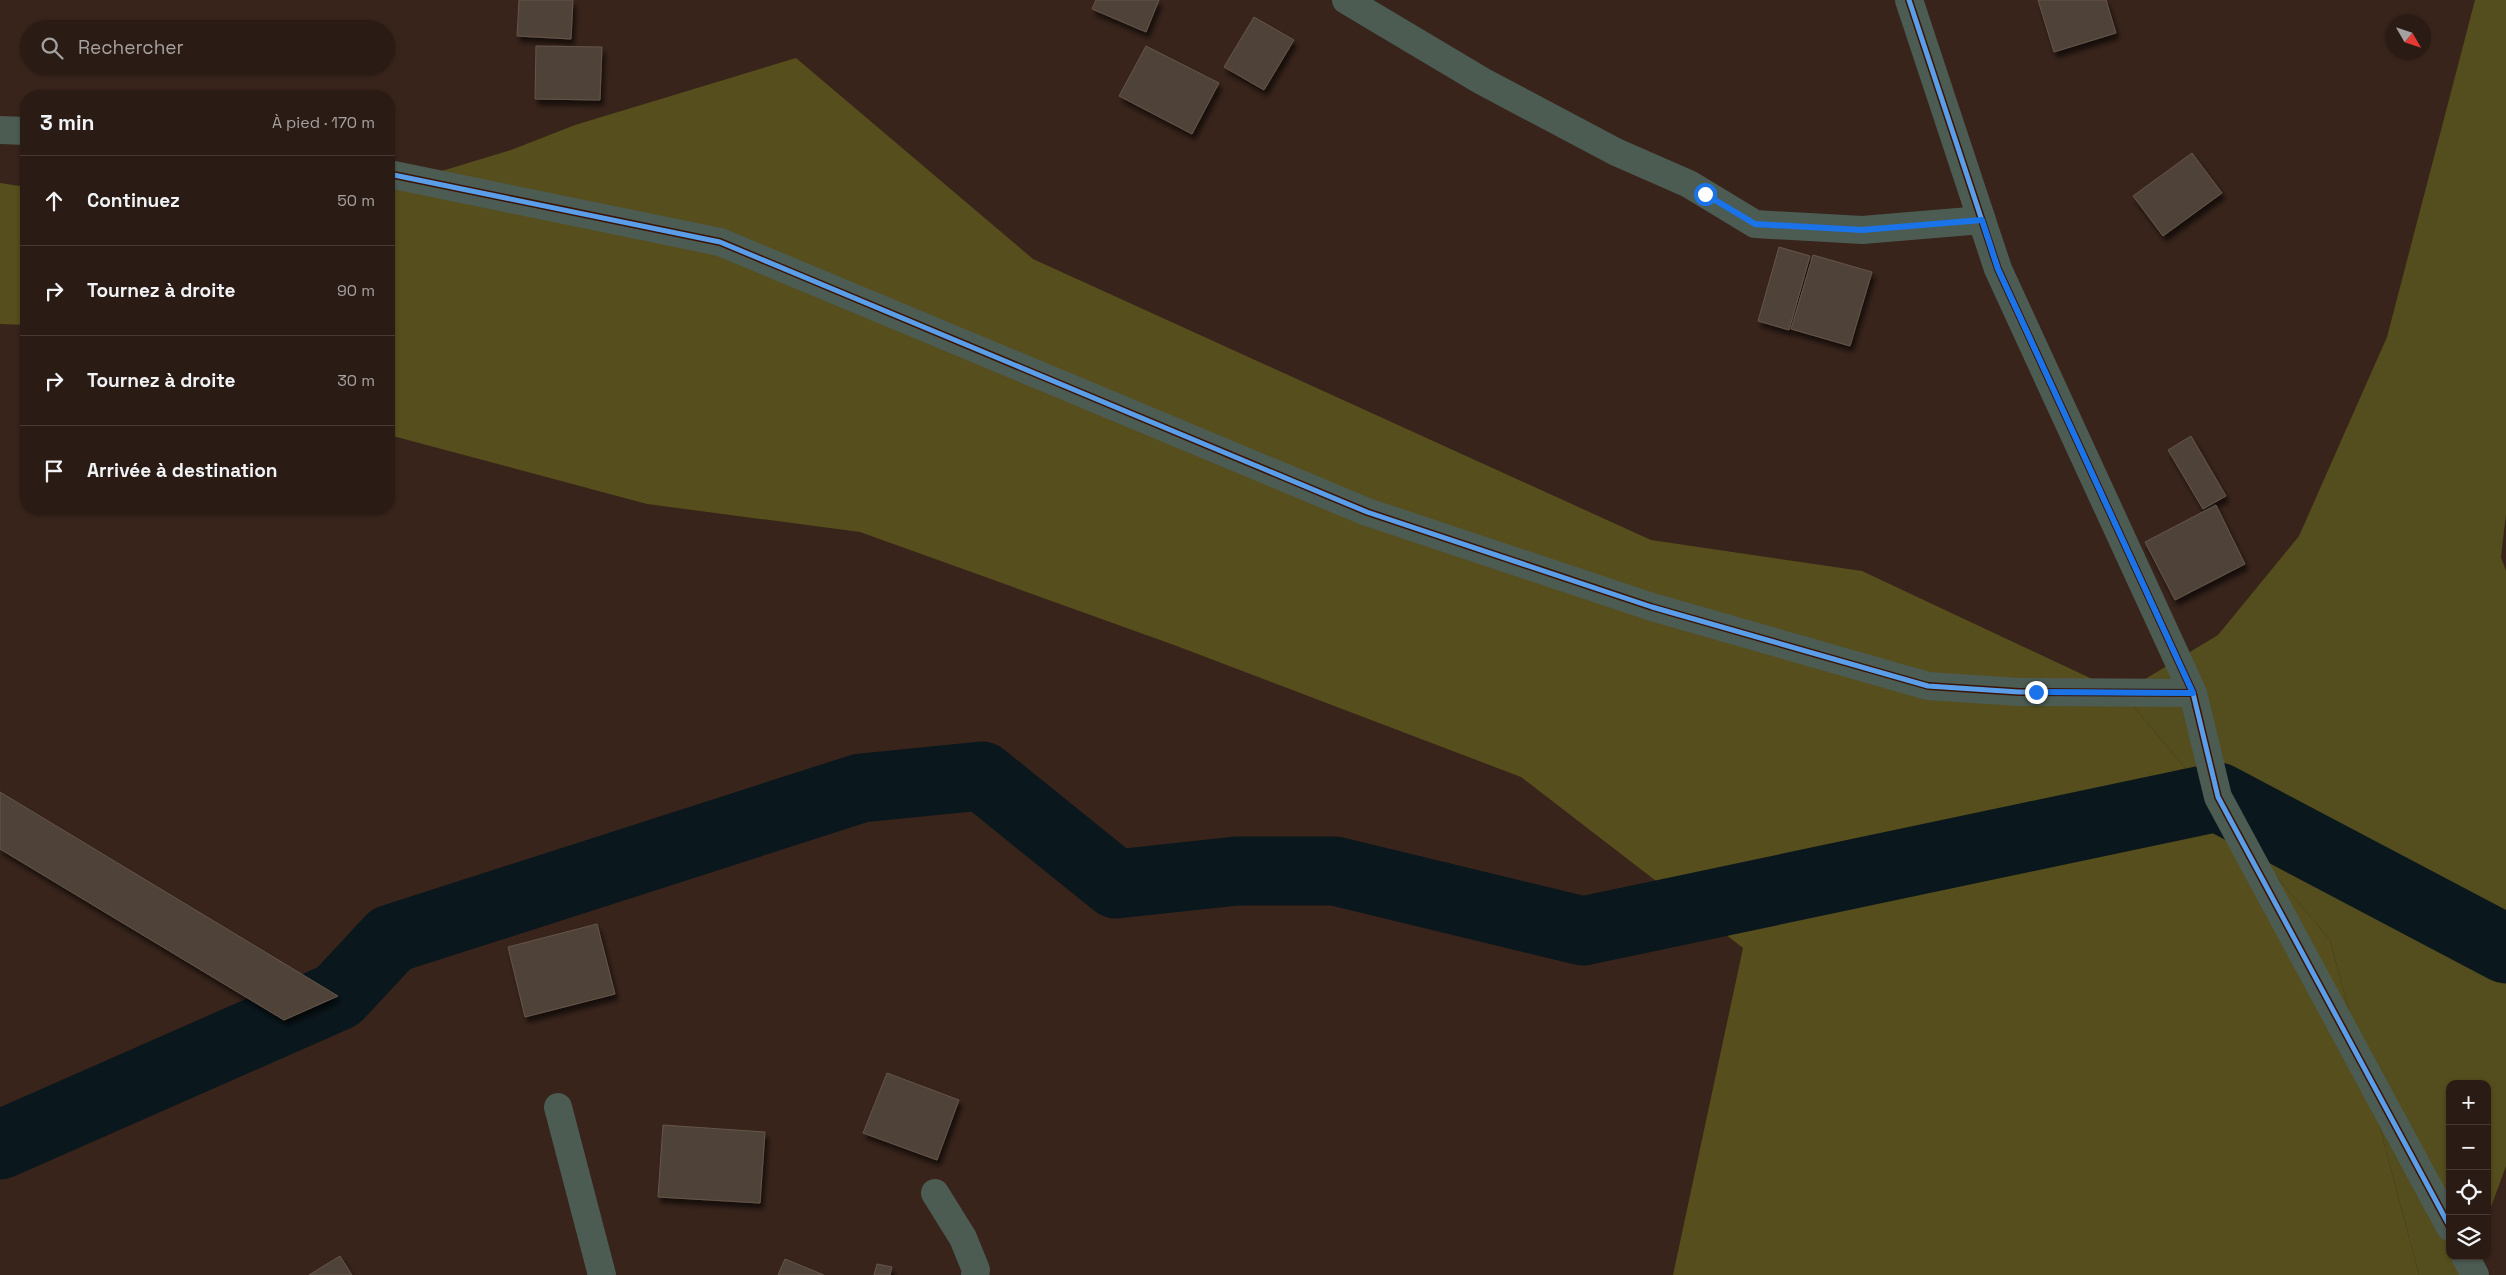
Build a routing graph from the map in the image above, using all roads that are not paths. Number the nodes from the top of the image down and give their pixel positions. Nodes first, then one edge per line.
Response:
1 (1346, 0) edge
2 (1909, 0) edge
3 (0, 130) edge
4 (20, 130) edge
5 (395, 175) edge
6 (1982, 220) junction
7 (2193, 693) junction
8 (558, 1107) dead end
9 (935, 1193) dead end
10 (2446, 1220) edge
11 (2467, 1260) edge
12 (602, 1275) edge
13 (975, 1275) edge
14 (2476, 1275) edge

1 - 6 street
2 - 6 street
3 - 4 street
5 - 7 street
6 - 7 street
7 - 10 street
8 - 12 street
9 - 13 street
11 - 14 street

